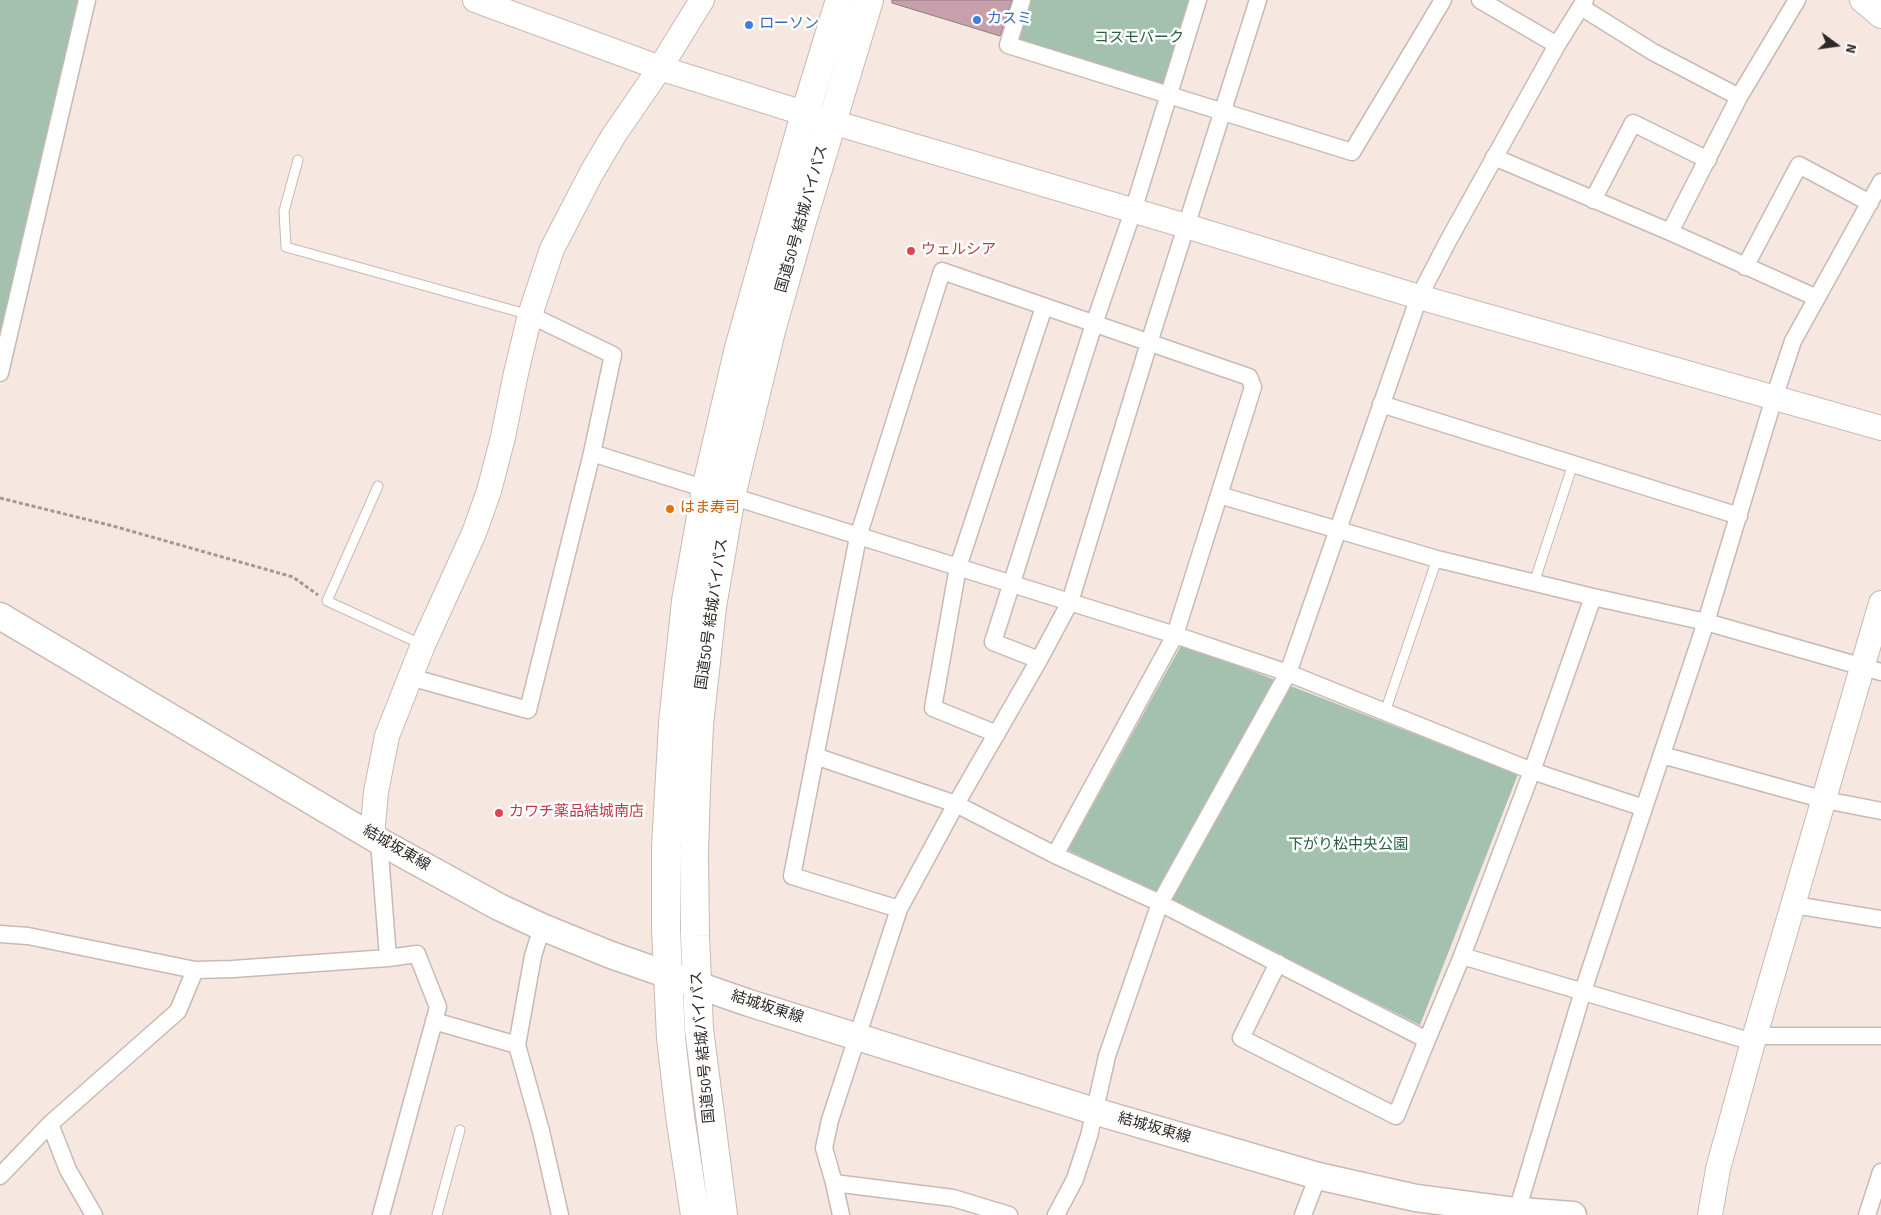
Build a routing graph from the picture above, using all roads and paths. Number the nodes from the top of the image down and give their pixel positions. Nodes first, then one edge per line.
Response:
1 (87, 0) edge
2 (475, 0) edge
3 (702, 0) edge
4 (840, 0) edge
5 (869, 0) edge
6 (1022, 0) edge
7 (1198, 0) edge
8 (1258, 0) edge
9 (1443, 0) edge
10 (1480, 0) edge
11 (1797, 0) edge
12 (1862, 0) edge
13 (1583, 3) edge
14 (1881, 16) edge
15 (1556, 45) junction
16 (660, 68) junction
17 (1168, 95) junction
18 (1739, 97) junction
19 (1223, 112) junction
20 (805, 114) junction
21 (832, 122) junction
22 (1494, 157) junction
23 (298, 160) dead end
24 (1708, 160) junction
25 (1881, 182) edge
26 (1593, 200) junction
27 (1870, 203) junction
28 (1133, 211) junction
29 (1186, 226) junction
30 (1670, 232) junction
31 (1745, 267) junction
32 (1419, 297) junction
33 (1817, 298) junction
34 (1044, 306) junction
35 (530, 315) junction
36 (1094, 324) junction
37 (1149, 343) junction
38 (0, 373) edge
39 (1774, 398) junction
40 (1381, 404) junction
41 (1881, 428) edge
42 (592, 453) junction
43 (1573, 464) junction
44 (378, 486) dead end
45 (718, 492) junction
46 (1219, 495) junction
47 (0, 498) edge
48 (1739, 516) junction
49 (1338, 530) junction
50 (858, 537) junction
51 (1436, 558) junction
52 (958, 567) junction
53 (1534, 583) junction
54 (1013, 584) junction
55 (1593, 597) junction
56 (327, 601) junction
57 (1070, 602) junction
58 (1881, 603) edge
59 (0, 616) edge
60 (1706, 622) junction
61 (1175, 635) junction
62 (423, 646) junction
63 (1039, 660) junction
64 (1872, 669) edge
65 (1288, 673) junction
66 (410, 677) junction
67 (1385, 712) junction
68 (997, 734) junction
69 (1662, 755) junction
70 (815, 756) junction
71 (1532, 771) junction
72 (1825, 800) junction
73 (956, 804) junction
74 (1644, 808) junction
75 (1881, 811) edge
76 (376, 839) junction
77 (1055, 854) junction
78 (1160, 903) junction
79 (1794, 905) junction
80 (899, 909) junction
81 (1881, 919) edge
82 (542, 927) junction
83 (0, 934) edge
84 (1462, 956) junction
85 (388, 958) junction
86 (1278, 964) junction
87 (195, 970) junction
88 (667, 976) junction
89 (696, 985) junction
90 (1583, 991) junction
91 (434, 1022) junction
92 (1881, 1036) edge
93 (858, 1037) junction
94 (1754, 1039) junction
95 (1428, 1040) junction
96 (517, 1045) junction
97 (1094, 1112) junction
98 (50, 1124) junction
99 (460, 1130) dead end
100 (1881, 1172) edge
101 (0, 1176) edge
102 (1318, 1176) junction
103 (834, 1183) junction
104 (1510, 1212) edge
105 (94, 1215) edge
106 (381, 1215) edge
107 (436, 1215) edge
108 (560, 1215) edge
109 (694, 1215) edge
110 (723, 1215) edge
111 (842, 1215) edge
112 (1009, 1215) edge
113 (1056, 1215) edge
114 (1303, 1215) edge
115 (1573, 1215) edge
116 (1710, 1215) edge
117 (1867, 1215) edge

1 - 38 street
2 - 16 street
3 - 16 street
4 - 20 highway, 国道50号 結城バイパス
5 - 21 highway, 国道50号 結城バイパス
6 - 17 street
7 - 17 street
8 - 19 street
9 - 19 street
10 - 15 street
11 - 18 street
12 - 14 street
13 - 15 street
13 - 18 street
15 - 22 street
16 - 20 street
16 - 35 street
17 - 19 street
17 - 28 street
18 - 24 street
19 - 29 street
20 - 21 street
20 - 45 highway, 国道50号 結城バイパス
21 - 28 street
21 - 45 highway, 国道50号 結城バイパス
22 - 26 street
22 - 32 street
23 - 35 lane
24 - 26 street
24 - 30 street
25 - 27 street
26 - 30 street
27 - 31 street
27 - 33 street
28 - 29 street
28 - 36 street
29 - 32 street
29 - 37 street
30 - 31 street
31 - 33 street
32 - 39 street
32 - 40 street
33 - 39 street
34 - 36 street
34 - 50 street
34 - 52 street
35 - 42 street
35 - 62 street
36 - 37 street
36 - 54 street
37 - 46 street
37 - 57 street
39 - 41 street
39 - 48 street
40 - 43 street
40 - 49 street
42 - 45 street
42 - 66 street
43 - 48 street
43 - 53 lane
44 - 56 lane
45 - 50 street
45 - 88 highway, 国道50号 結城バイパス
45 - 89 highway, 国道50号 結城バイパス
46 - 49 street
46 - 61 street
47 - 56 path
48 - 60 street
49 - 51 street
49 - 65 street
50 - 52 street
50 - 70 street
51 - 53 street
51 - 67 lane
52 - 54 street
52 - 68 street
53 - 55 street
54 - 57 street
54 - 63 street
55 - 60 street
55 - 71 street
56 - 62 lane
57 - 61 street
57 - 63 street
58 - 64 street
59 - 76 main road, 結城坂東線
60 - 64 street
60 - 69 street
61 - 65 street
61 - 77 street
62 - 66 street
63 - 68 street
64 - 72 street
65 - 67 street
65 - 78 street
66 - 76 street
67 - 71 street
68 - 73 street
69 - 72 street
69 - 74 street
70 - 73 street
70 - 80 street
71 - 74 street
71 - 84 street
72 - 75 street
72 - 79 street
73 - 77 street
73 - 80 street
74 - 90 street
76 - 82 main road, 結城坂東線
76 - 85 street
77 - 78 street
78 - 86 street
78 - 97 street
79 - 81 street
79 - 94 street
80 - 93 street
82 - 88 main road, 結城坂東線
82 - 96 street
83 - 87 street
84 - 90 street
84 - 95 street
85 - 87 street
85 - 91 street
86 - 95 street
86 - 95 street
87 - 98 street
88 - 89 main road, 結城坂東線
88 - 109 highway, 国道50号 結城バイパス
89 - 93 main road, 結城坂東線
89 - 110 highway, 国道50号 結城バイパス
90 - 94 street
90 - 104 street
91 - 96 street
91 - 106 street
92 - 94 street
93 - 97 main road, 結城坂東線
93 - 103 street
94 - 116 street
96 - 108 street
97 - 102 main road, 結城坂東線
97 - 113 street
98 - 101 street
98 - 105 street
99 - 107 lane
100 - 117 street
102 - 104 main road, 結城坂東線
102 - 114 street
103 - 111 street
103 - 112 street
104 - 115 main road, 結城坂東線

